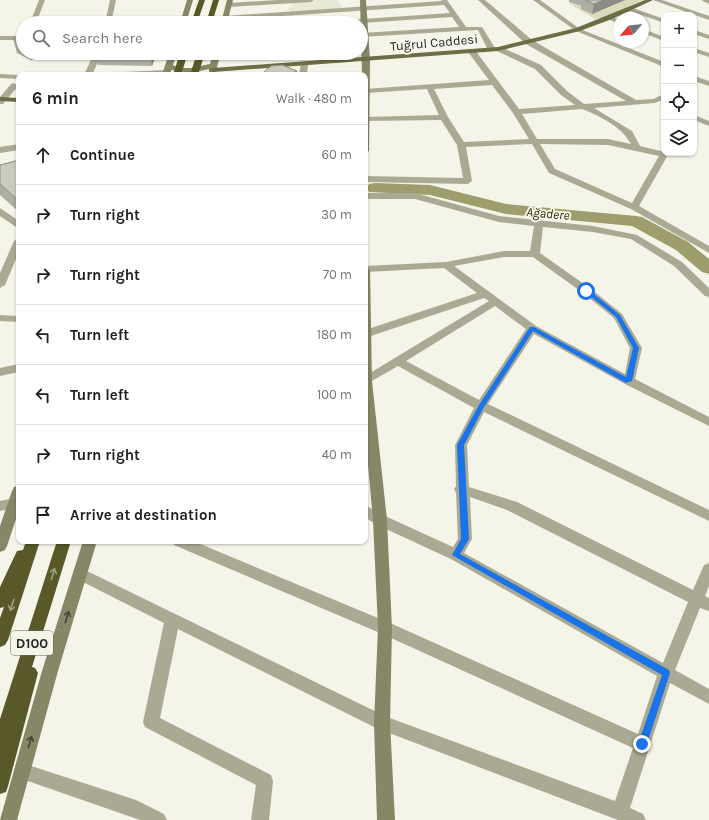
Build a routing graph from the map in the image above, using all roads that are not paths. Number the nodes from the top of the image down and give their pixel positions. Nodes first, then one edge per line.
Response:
1 (42, 0) edge
2 (113, 0) edge
3 (190, 0) edge
4 (202, 0) edge
5 (216, 0) edge
6 (311, 0) edge
7 (363, 0) edge
8 (481, 0) edge
9 (536, 0) edge
10 (650, 0) edge
11 (656, 0) edge
12 (704, 0) edge
13 (445, 2) edge
14 (709, 2) edge
15 (229, 3) edge
16 (364, 9) junction
17 (630, 9) junction
18 (455, 15) junction
19 (36, 16) edge
20 (110, 16) edge
21 (185, 16) edge
22 (196, 16) edge
23 (211, 16) edge
24 (225, 16) edge
25 (275, 16) edge
26 (364, 16) edge
27 (610, 18) junction
28 (709, 18) edge
29 (613, 19) edge
30 (661, 20) edge
31 (368, 21) edge
32 (464, 28) junction
33 (578, 30) junction
34 (649, 33) edge
35 (697, 33) edge
36 (368, 35) edge
37 (709, 37) edge
38 (0, 38) edge
39 (16, 38) edge
40 (661, 38) edge
41 (529, 42) junction
42 (495, 49) junction
43 (697, 51) edge
44 (472, 52) junction
45 (709, 55) edge
46 (95, 60) edge
47 (171, 60) edge
48 (182, 60) edge
49 (198, 60) edge
50 (215, 60) edge
51 (366, 60) joint
52 (368, 60) edge
53 (304, 64) junction
54 (661, 64) edge
55 (213, 70) edge
56 (168, 71) edge
57 (89, 72) edge
58 (152, 72) edge
59 (178, 72) edge
60 (195, 72) edge
61 (303, 72) edge
62 (366, 72) edge
63 (0, 76) edge
64 (16, 79) edge
65 (697, 79) edge
66 (16, 82) edge
67 (496, 82) junction
68 (709, 84) edge
69 (429, 86) junction
70 (368, 91) edge
71 (661, 98) edge
72 (1, 100) edge
73 (16, 100) edge
74 (655, 101) junction
75 (636, 103) junction
76 (661, 103) edge
77 (581, 106) junction
78 (517, 112) junction
79 (444, 117) junction
80 (697, 118) edge
81 (368, 119) edge
82 (709, 124) edge
83 (534, 141) junction
84 (461, 145) junction
85 (16, 148) edge
86 (637, 148) junction
87 (0, 150) edge
88 (661, 153) edge
89 (664, 156) edge
90 (368, 179) edge
91 (368, 196) edge
92 (634, 207) junction
93 (0, 211) edge
94 (539, 223) junction
95 (16, 224) edge
96 (16, 248) edge
97 (709, 250) edge
98 (535, 254) junction
99 (446, 265) junction
100 (368, 270) edge
101 (0, 285) edge
102 (485, 294) junction
103 (709, 294) edge
104 (495, 302) junction
105 (0, 318) edge
106 (16, 318) edge
107 (532, 328) junction
108 (368, 332) edge
109 (399, 362) junction
110 (16, 369) edge
111 (0, 372) edge
112 (368, 379) edge
113 (628, 381) junction
114 (481, 406) junction
115 (368, 409) edge
116 (709, 422) edge
117 (462, 489) junction
118 (16, 498) edge
119 (16, 500) edge
120 (0, 506) edge
121 (368, 512) edge
122 (709, 516) edge
123 (380, 520) junction
124 (28, 544) edge
125 (32, 544) edge
126 (63, 544) edge
127 (89, 544) edge
128 (186, 544) edge
129 (0, 546) edge
130 (456, 555) junction
131 (709, 569) edge
132 (80, 574) junction
133 (46, 596) junction
134 (0, 602) edge
135 (703, 602) edge
136 (172, 620) junction
137 (385, 628) junction
138 (0, 640) edge
139 (666, 673) junction
140 (709, 697) edge
141 (382, 723) junction
142 (642, 744) junction
143 (0, 745) edge
144 (22, 771) junction
145 (0, 786) edge
146 (620, 812) junction
147 (134, 815) edge
148 (8, 820) edge
149 (158, 820) edge
150 (260, 820) edge
151 (386, 820) edge
152 (637, 820) edge

1 - 19 street
2 - 20 street
3 - 21 street
4 - 22 highway
5 - 23 highway
6 - 15 street
7 - 16 street
8 - 41 street
9 - 33 street
10 - 17 main road, Tuğrul Caddesi
11 - 28 street
12 - 14 street
13 - 16 street
13 - 18 street
15 - 24 street
16 - 25 street
16 - 26 street
17 - 27 main road, Tuğrul Caddesi
17 - 30 street
18 - 31 street
18 - 32 street
27 - 29 street
27 - 33 main road, Tuğrul Caddesi
32 - 36 street
32 - 42 street
33 - 41 main road, Tuğrul Caddesi
33 - 54 street
34 - 40 street
35 - 37 street
38 - 39 street
41 - 42 main road, Tuğrul Caddesi
41 - 75 street
42 - 44 main road, Tuğrul Caddesi
42 - 77 street
43 - 45 street
44 - 52 main road, Tuğrul Caddesi
44 - 67 street
46 - 57 street
47 - 56 street
48 - 59 highway
49 - 60 highway
50 - 55 street
51 - 53 main road, Tuğrul Caddesi
51 - 62 street
53 - 55 main road, Tuğrul Caddesi
53 - 61 street
55 - 56 street
56 - 58 street
63 - 64 street
65 - 68 street
66 - 72 street
67 - 69 street
67 - 78 street
69 - 70 street
69 - 79 street
71 - 74 street
72 - 73 main road
74 - 75 street
74 - 76 street
75 - 77 street
77 - 78 street
77 - 86 street
78 - 83 street
79 - 81 street
79 - 84 street
80 - 82 street
83 - 84 street
83 - 86 street
83 - 92 street
84 - 90 street
85 - 87 street
86 - 88 street
89 - 92 street
91 - 94 street
92 - 97 street
93 - 95 street
94 - 98 street
94 - 103 street
96 - 101 street
98 - 99 street
98 - 113 street
99 - 100 street
99 - 102 street
102 - 104 street
102 - 108 street
104 - 107 street
104 - 109 street
105 - 106 street
107 - 113 street
107 - 114 street
109 - 112 street
109 - 114 street
110 - 111 street
113 - 116 street
114 - 117 street
114 - 122 street
115 - 123 street
117 - 130 street
117 - 135 street
118 - 120 street
119 - 129 street
121 - 123 street
123 - 130 street
123 - 137 street
124 - 134 highway
125 -> 138 highway, D100
133 -> 126 highway, D100
127 - 132 street
128 - 137 street
130 - 139 street
131 - 135 street
132 - 136 street
144 -> 132 street
133 - 143 highway, D100
133 - 145 highway
135 - 139 street
136 - 141 street
136 - 150 street
137 - 141 street
137 - 142 street
139 - 140 street
139 - 142 street
141 - 146 street
141 - 151 street
142 - 146 street
144 - 147 street
144 - 148 street
146 - 152 street
147 - 149 street

